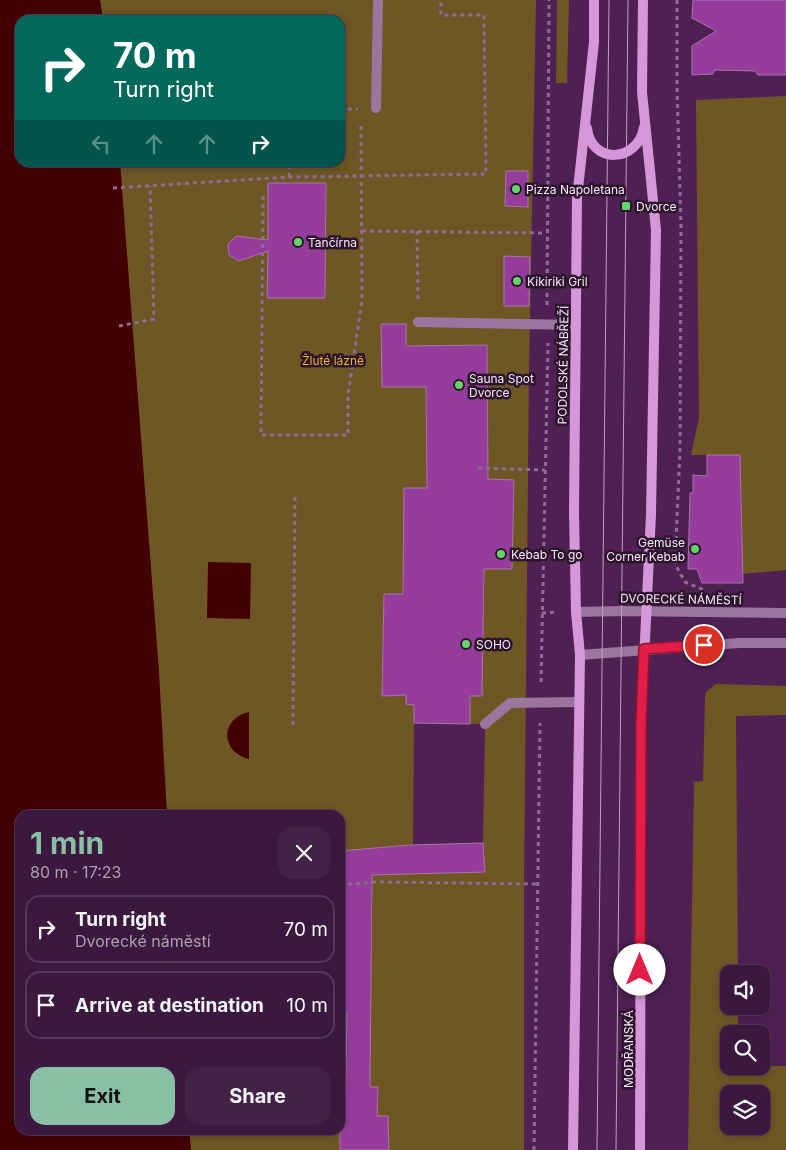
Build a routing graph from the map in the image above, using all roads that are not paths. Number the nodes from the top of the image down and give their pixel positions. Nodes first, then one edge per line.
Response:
1 (378, 0) edge
2 (594, 0) edge
3 (643, 0) edge
4 (376, 108) dead end
5 (586, 117) junction
6 (645, 117) junction
7 (418, 322) road end
8 (576, 325) junction
9 (576, 612) junction
10 (646, 612) junction
11 (786, 613) edge
12 (786, 644) edge
13 (644, 649) junction
14 (580, 655) junction
15 (579, 702) junction
16 (485, 724) dead end
17 (574, 1150) edge
18 (640, 1150) edge

1 - 4 street
2 - 5 main road, PODOLSKÉ NÁBŘEŽÍ
3 - 6 main road
5 - 6 main road
5 - 8 main road, PODOLSKÉ NÁBŘEŽÍ
6 - 10 main road
7 - 8 street
8 - 9 main road, PODOLSKÉ NÁBŘEŽÍ
9 - 10 street, DVORECKÉ NÁMĚSTÍ
9 - 14 main road, PODOLSKÉ NÁBŘEŽÍ
10 - 11 street, DVORECKÉ NÁMĚSTÍ
10 - 13 main road, MODŘANSKÁ
12 - 13 street
13 - 14 street
13 - 18 main road, MODŘANSKÁ
14 - 15 main road
15 - 16 street
15 - 17 main road

